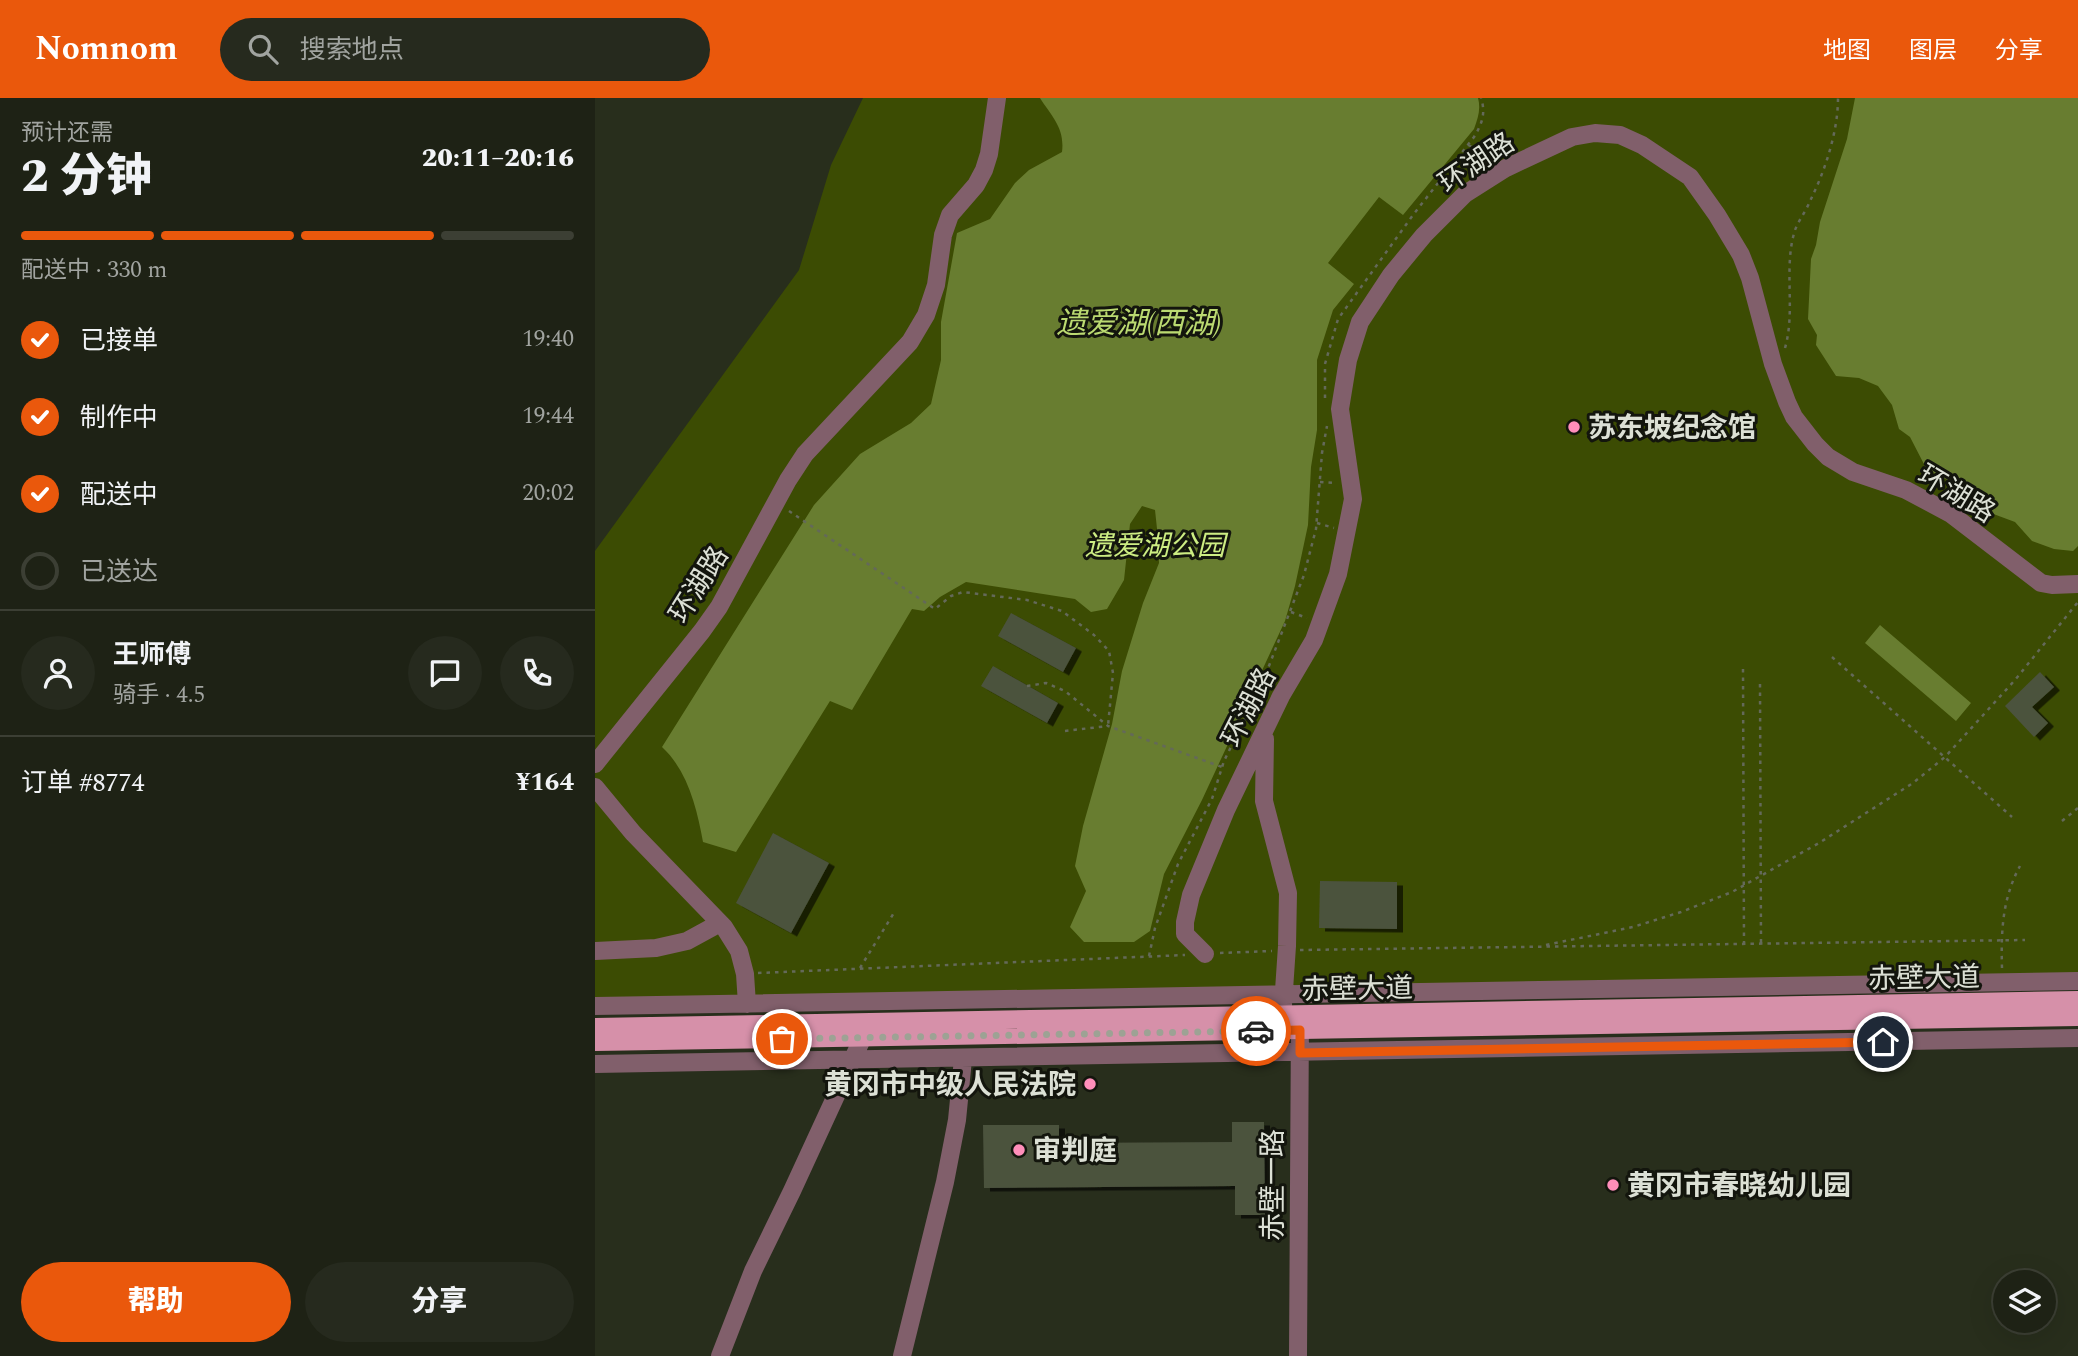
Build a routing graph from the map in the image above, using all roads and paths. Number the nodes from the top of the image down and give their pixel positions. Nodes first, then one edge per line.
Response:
1 (997, 98) edge
2 (1481, 98) edge
3 (1838, 98) edge
4 (1467, 145) junction
5 (1512, 165) junction
6 (1777, 375) junction
7 (1325, 404) dead end
8 (1327, 424) dead end
9 (800, 517) dead end
10 (2078, 584) edge
11 (2078, 602) edge
12 (1832, 657) dead end
13 (1743, 669) dead end
14 (1760, 684) dead end
15 (1027, 686) dead end
16 (1108, 726) junction
17 (1065, 731) dead end
18 (1265, 732) junction
19 (1945, 757) junction
20 (595, 764) edge
21 (1222, 767) junction
22 (595, 787) edge
23 (2078, 808) edge
24 (2012, 817) dead end
25 (2062, 821) dead end
26 (2020, 866) dead end
27 (1761, 877) junction
28 (1744, 885) junction
29 (895, 911) dead end
30 (720, 923) junction
31 (2002, 940) junction
32 (2025, 940) dead end
33 (1744, 944) junction
34 (1761, 944) junction
35 (1537, 947) junction
36 (1287, 950) junction
37 (595, 951) edge
38 (1205, 954) junction
39 (1149, 956) junction
40 (860, 969) junction
41 (745, 974) junction
42 (2078, 981) edge
43 (2003, 982) junction
44 (1284, 995) junction
45 (2078, 1000) edge
46 (747, 1004) junction
47 (595, 1006) edge
48 (2078, 1017) edge
49 (1294, 1020) junction
50 (595, 1027) edge
51 (863, 1037) junction
52 (2078, 1038) edge
53 (595, 1042) edge
54 (1300, 1053) junction
55 (963, 1059) junction
56 (852, 1060) junction
57 (595, 1064) edge
58 (720, 1356) edge
59 (902, 1356) edge
60 (1298, 1356) edge

1 - 20 street, 环湖路
2 - 4 path
3 - 6 path
4 - 5 path
4 - 7 path
5 - 6 street, 环湖路
5 - 18 street, 环湖路
6 - 10 street, 环湖路
8 - 21 path
9 - 16 path
11 - 19 path
12 - 19 path
13 - 28 path
14 - 27 path
15 - 16 path
16 - 17 path
16 - 21 path
18 - 36 street, 赤壁一路
18 - 38 street, 环湖路
19 - 24 path
19 - 27 path
21 - 39 path
22 - 30 street
23 - 25 path
26 - 31 path
27 - 28 path
27 - 34 path
28 - 33 path
28 - 35 path
29 - 40 path
30 - 37 street
30 - 41 street
31 - 32 path
31 - 34 path
31 - 43 path
33 - 34 path
33 - 35 path
35 - 36 path
36 - 38 path
36 - 44 street, 赤壁一路
38 - 39 path
39 - 40 path
40 - 41 path
41 - 46 street
42 - 43 street
43 - 44 street
44 - 46 street
44 - 49 street, 赤壁一路
45 - 49 main road, 赤壁大道
46 - 47 street
48 - 49 main road, 赤壁大道
49 - 50 main road, 赤壁大道
49 - 51 main road, 赤壁大道
49 - 54 street, 赤壁一路
51 - 53 main road, 赤壁大道
51 - 56 street
52 - 54 street
54 - 55 street
54 - 60 street, 赤壁一路
55 - 56 street
55 - 59 street
56 - 57 street
56 - 58 street

